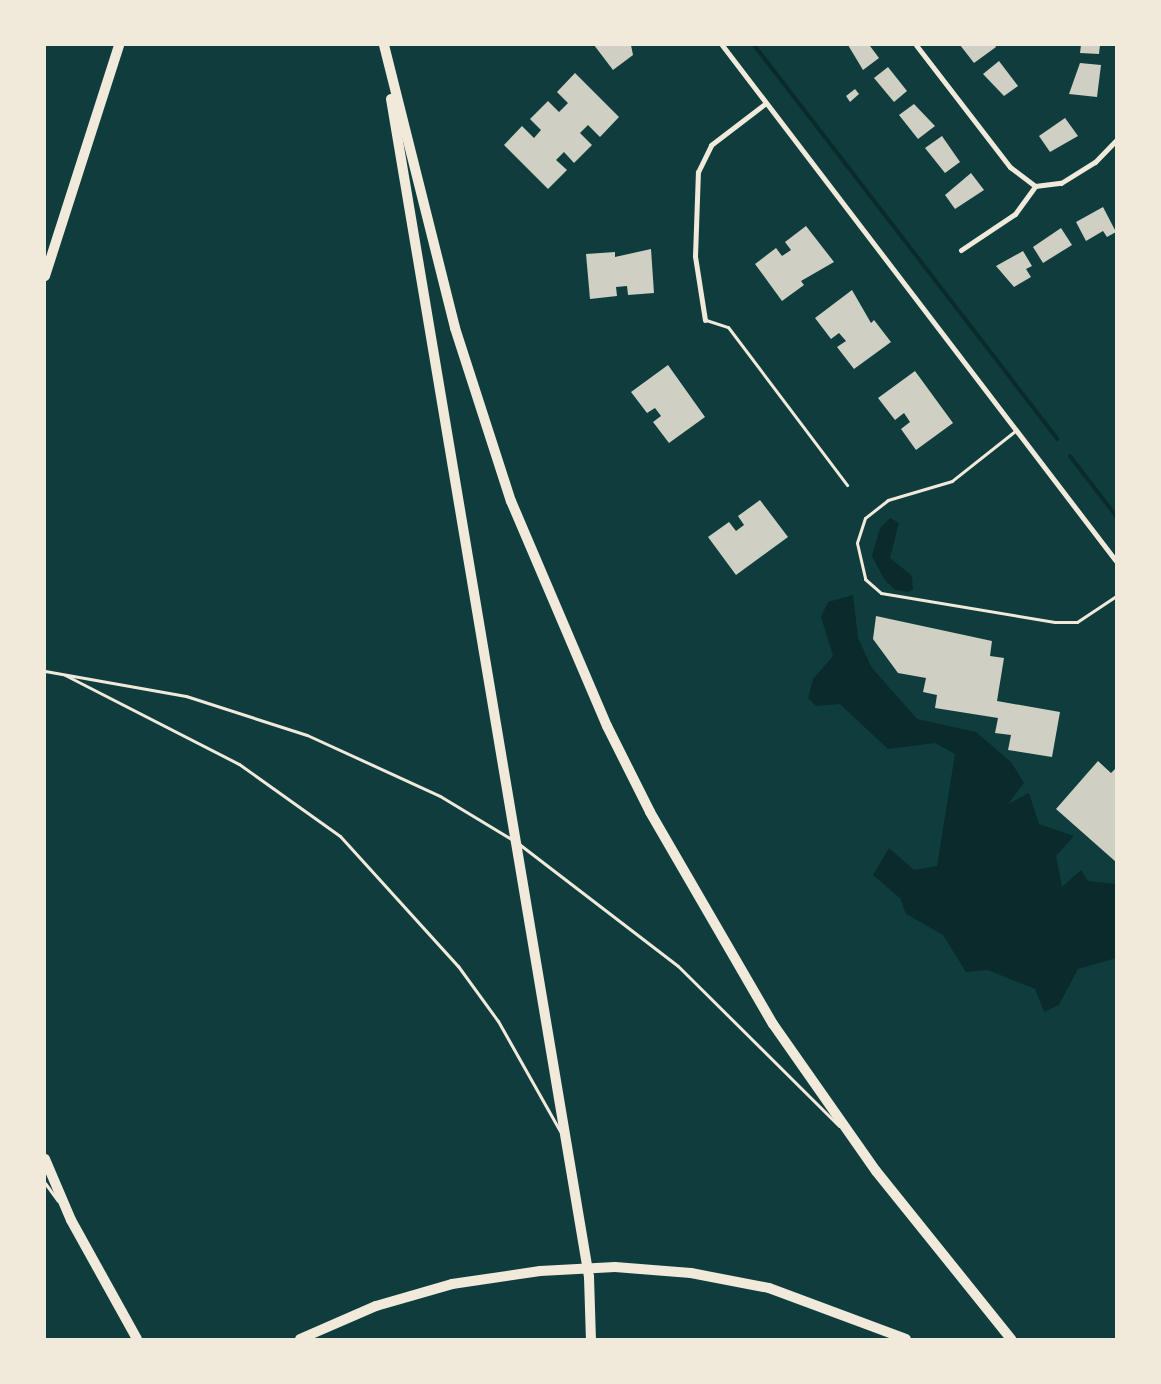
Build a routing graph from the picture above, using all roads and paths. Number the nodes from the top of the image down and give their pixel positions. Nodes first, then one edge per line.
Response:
1 (119, 45) edge
2 (384, 45) edge
3 (722, 45) edge
4 (916, 45) edge
5 (766, 103) junction
6 (1116, 140) edge
7 (1035, 186) junction
8 (962, 250) dead end
9 (45, 276) edge
10 (705, 320) joint
11 (1015, 431) junction
12 (847, 485) dead end
13 (1116, 561) edge
14 (1116, 596) edge
15 (45, 671) edge
16 (63, 674) junction
17 (566, 1141) junction
18 (853, 1141) junction
19 (45, 1159) edge
20 (45, 1183) edge
21 (71, 1220) junction
22 (137, 1339) edge
23 (300, 1339) edge
24 (591, 1339) edge
25 (906, 1339) edge
26 (1011, 1339) edge

1 - 9 highway
2 - 17 highway
2 - 18 highway
3 - 5 street
4 - 7 street
5 - 10 street
5 - 11 street
6 - 7 street
7 - 8 street
10 - 12 lane
11 - 13 street
11 - 14 lane
15 - 16 lane
16 - 17 lane
16 - 18 lane
17 - 24 highway
18 - 26 highway
19 - 21 highway
20 - 21 lane
21 - 22 highway
23 - 25 highway

